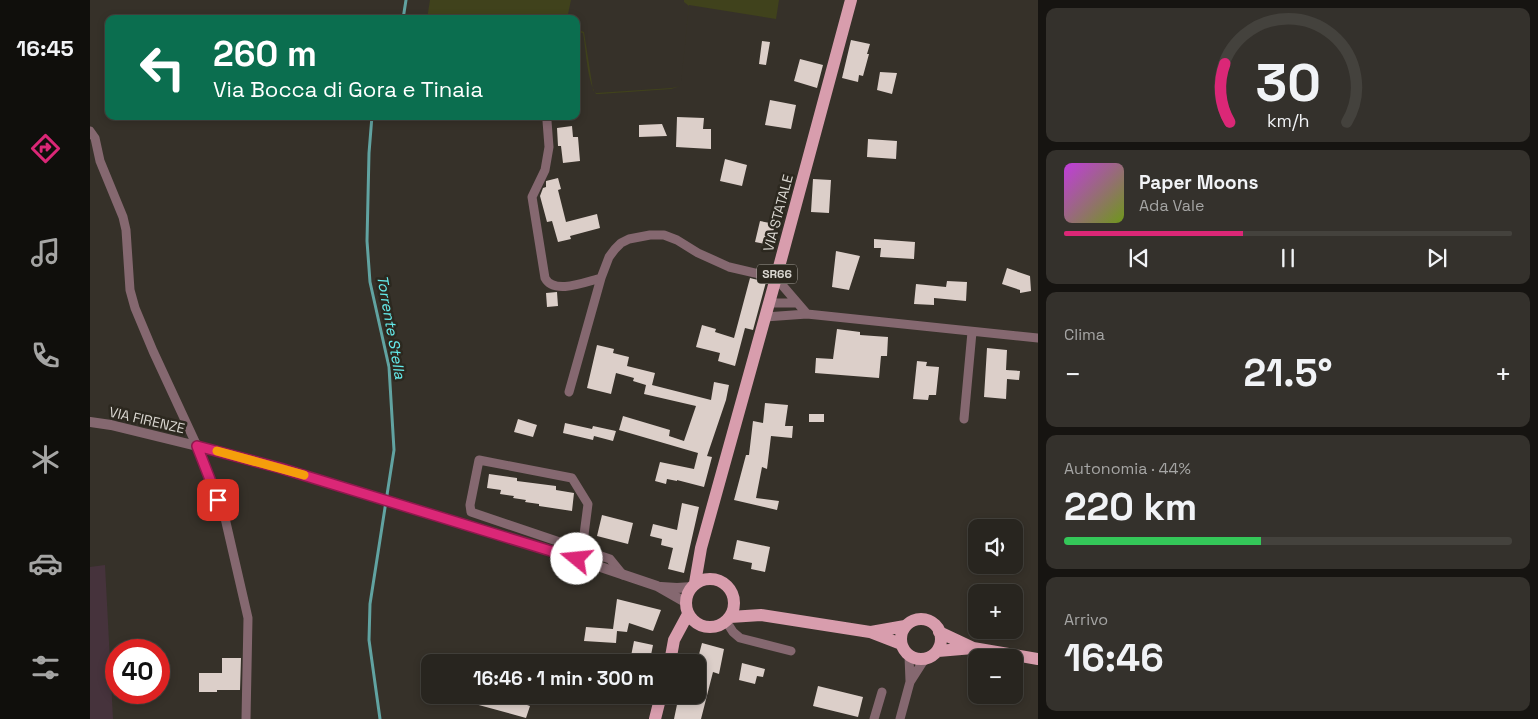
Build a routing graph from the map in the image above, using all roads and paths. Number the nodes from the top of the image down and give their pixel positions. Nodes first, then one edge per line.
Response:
1 (851, 0) edge
2 (547, 121) dead end
3 (90, 131) edge
4 (600, 278) junction
5 (776, 278) junction
6 (769, 303) junction
7 (797, 303) junction
8 (807, 314) junction
9 (765, 316) junction
10 (972, 332) junction
11 (1038, 338) edge
12 (569, 392) dead end
13 (964, 419) dead end
14 (90, 422) edge
15 (197, 446) junction
16 (701, 548) junction
17 (582, 550) junction
18 (623, 575) junction
19 (717, 580) junction
20 (694, 585) junction
21 (657, 586) junction
22 (734, 599) junction
23 (687, 608) junction
24 (761, 615) junction
25 (728, 619) junction
26 (698, 624) junction
27 (905, 626) junction
28 (870, 632) junction
29 (939, 632) junction
30 (901, 644) junction
31 (973, 648) junction
32 (791, 651) dead end
33 (938, 651) junction
34 (672, 654) edge
35 (674, 654) edge
36 (909, 656) junction
37 (1038, 659) edge
38 (924, 660) junction
39 (910, 682) junction
40 (882, 692) dead end
41 (659, 704) edge
42 (246, 719) edge
43 (655, 719) edge
44 (874, 719) edge
45 (900, 719) edge

1 - 5 main road, VIA STATALE / SR66
2 - 4 street
3 - 15 street
4 - 5 street
4 - 12 street
5 - 6 main road, VIA STATALE / SR66
5 - 7 street
6 - 7 street
6 - 9 main road, VIA STATALE / SR66
7 - 8 street
8 - 9 street
8 - 10 street
9 - 16 main road, VIA STATALE / SR66
10 - 11 street
10 - 13 street
14 - 15 street, VIA FIRENZE
15 - 18 street, VIA FIRENZE
15 - 42 street
16 - 19 main road
16 - 20 main road, VIA STATALE / SR66
17 - 17 street
17 - 18 street
18 - 21 street, VIA FIRENZE
19 - 20 main road
19 - 22 main road
20 - 21 street
20 - 23 main road, SR66
21 - 23 street
22 - 24 main road
22 - 25 main road
23 - 26 main road
23 - 34 main road, SR66
24 - 25 main road
24 - 28 main road
25 - 26 main road
25 - 32 street
26 - 35 main road, SR66
27 - 28 main road
27 - 29 main road
27 - 30 main road
28 - 30 main road
29 - 31 main road
29 - 33 main road
30 - 36 main road
31 - 33 main road
31 - 37 main road
33 - 38 main road
36 - 38 main road
36 - 39 street
38 - 39 street
39 - 45 street
40 - 44 street
41 - 43 main road

